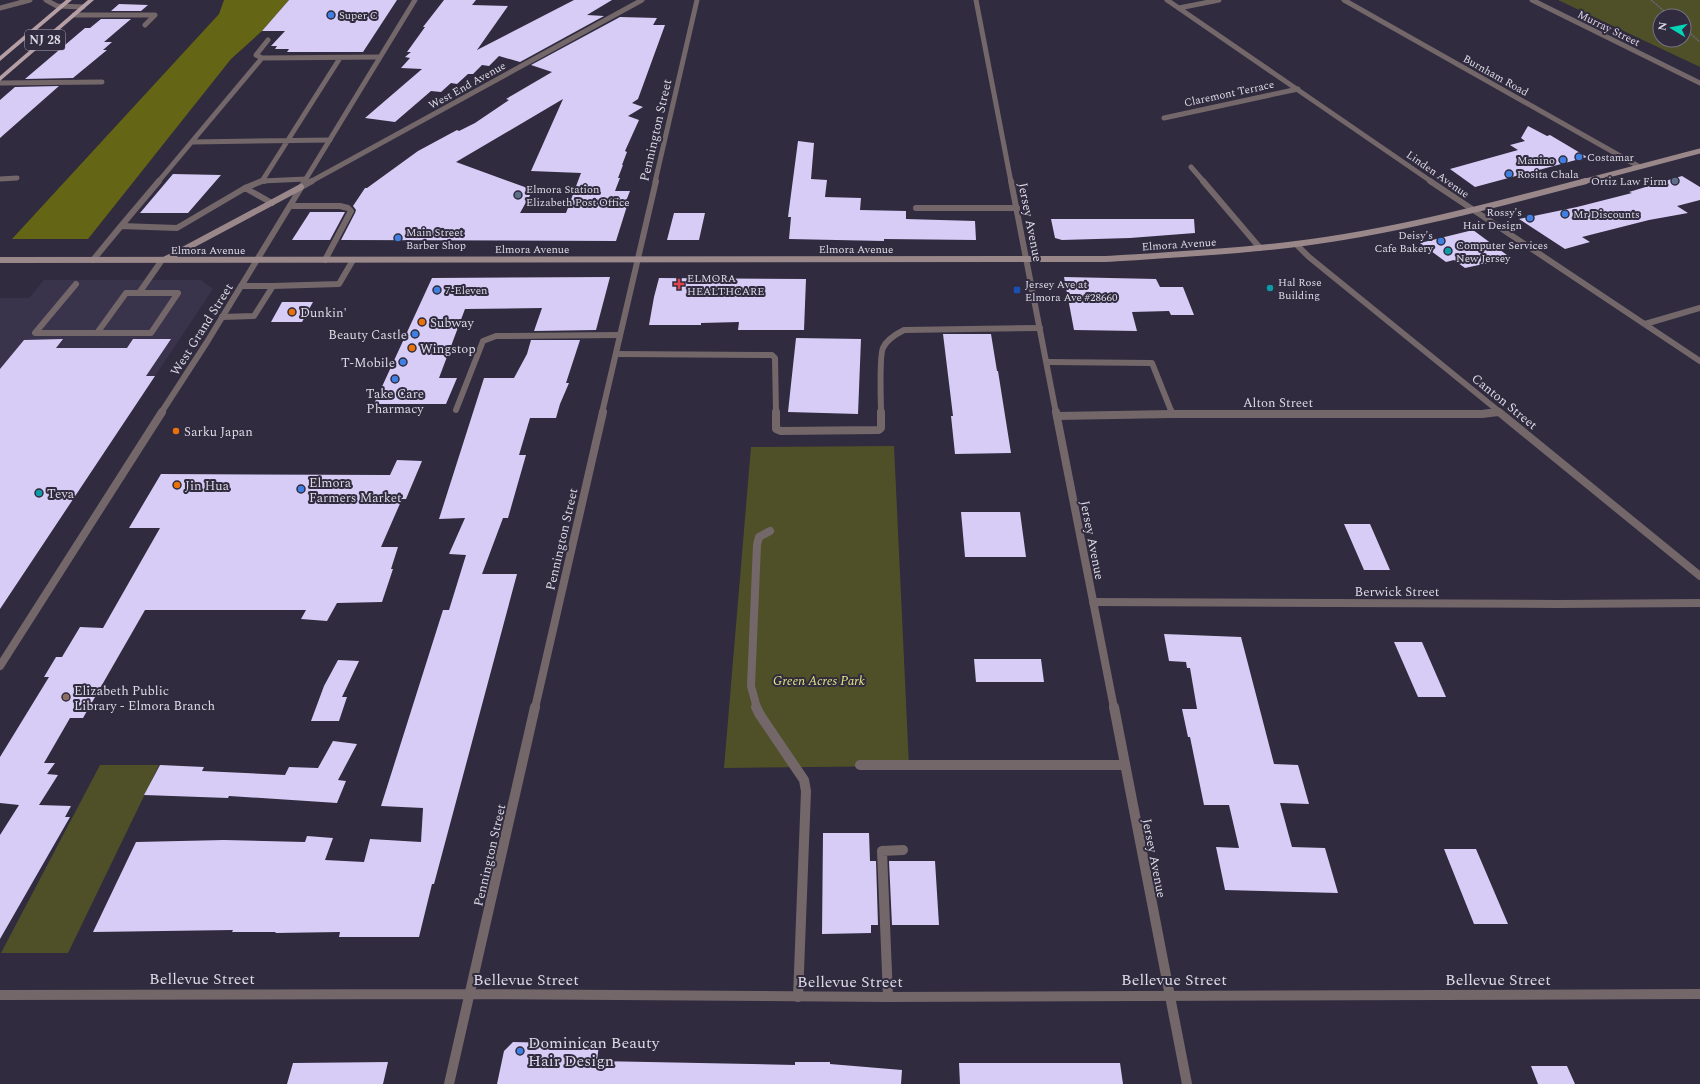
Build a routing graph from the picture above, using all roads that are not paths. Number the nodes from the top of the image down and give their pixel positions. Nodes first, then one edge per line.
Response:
1 (30, 0) edge
2 (46, 0) edge
3 (69, 0) edge
4 (91, 0) edge
5 (414, 0) edge
6 (642, 0) edge
7 (697, 0) edge
8 (976, 0) edge
9 (1167, 0) edge
10 (1219, 0) edge
11 (1344, 0) edge
12 (1532, 0) edge
13 (62, 6) junction
14 (83, 6) junction
15 (0, 8) edge
16 (1179, 8) junction
17 (74, 15) junction
18 (145, 25) dead end
19 (268, 40) dead end
20 (380, 57) junction
21 (262, 58) junction
22 (340, 58) junction
23 (0, 59) edge
24 (0, 79) edge
25 (102, 82) dead end
26 (1700, 82) edge
27 (0, 83) edge
28 (1298, 89) junction
29 (1164, 118) dead end
30 (330, 140) junction
31 (192, 142) junction
32 (286, 142) junction
33 (1700, 150) edge
34 (1638, 166) junction
35 (1191, 167) dead end
36 (0, 178) edge
37 (18, 178) dead end
38 (306, 179) junction
39 (262, 181) junction
40 (302, 187) junction
41 (245, 188) junction
42 (272, 203) junction
43 (290, 206) junction
44 (916, 208) dead end
45 (1016, 208) junction
46 (1471, 209) junction
47 (121, 226) junction
48 (1296, 244) junction
49 (1260, 248) junction
50 (638, 259) junction
51 (1026, 259) junction
52 (0, 260) edge
53 (93, 260) junction
54 (164, 260) junction
55 (257, 260) junction
56 (325, 260) junction
57 (353, 260) junction
58 (76, 284) dead end
59 (241, 286) junction
60 (273, 286) junction
61 (139, 293) junction
62 (1700, 308) edge
63 (222, 317) junction
64 (1645, 324) junction
65 (1040, 328) junction
66 (96, 333) junction
67 (620, 335) junction
68 (616, 354) junction
69 (1700, 361) edge
70 (1046, 362) junction
71 (456, 410) dead end
72 (1500, 412) junction
73 (1172, 414) junction
74 (1057, 416) junction
75 (770, 531) dead end
76 (1700, 576) edge
77 (1094, 602) junction
78 (1700, 603) edge
79 (0, 666) edge
80 (860, 765) dead end
81 (1125, 765) junction
82 (903, 850) dead end
83 (470, 994) junction
84 (1700, 994) edge
85 (0, 995) edge
86 (1170, 995) junction
87 (798, 997) junction
88 (888, 997) junction
89 (449, 1084) edge
90 (1187, 1084) edge

1 - 15 street
2 - 13 street
3 - 13 main road, NJ 28
4 - 14 main road, NJ 28
5 - 20 street, West Grand Street
6 - 40 street, West End Avenue
7 - 50 street, Pennington Street
8 - 45 street, Jersey Avenue
9 - 16 street, Linden Avenue
10 - 16 street
11 - 34 street, Burnham Road
12 - 26 street, Murray Street
13 - 14 street
13 - 23 main road, NJ 28
14 - 17 main road, NJ 28
16 - 28 street, Linden Avenue
17 - 18 street
17 - 24 main road, NJ 28
19 - 21 street
20 - 22 street
20 - 30 street, West Grand Street
21 - 22 street
21 - 31 street
22 - 32 street
25 - 27 street
28 - 29 street, Claremont Terrace
28 - 46 street, Linden Avenue
30 - 32 street
30 - 38 street, West Grand Street
31 - 32 street
31 - 47 street
32 - 39 street
33 - 34 main road, Elmora Avenue
34 - 46 main road, Elmora Avenue
35 - 49 street
36 - 37 street
38 - 39 street
38 - 40 street, West Grand Street
39 - 41 street
40 - 42 main road
40 - 43 street, West Grand Street
41 - 42 street
41 - 47 street
42 - 54 main road
43 - 55 street, West Grand Street
43 - 56 street
44 - 45 street
45 - 51 street, Jersey Avenue
46 - 48 main road, Elmora Avenue
46 - 64 street, Linden Avenue
47 - 53 street
48 - 49 main road, Elmora Avenue
48 - 72 street, Canton Street
49 - 51 main road, Elmora Avenue
50 - 51 main road, Elmora Avenue
50 - 57 main road, Elmora Avenue
50 - 67 street, Pennington Street
51 - 65 street, Jersey Avenue
52 - 53 main road, Elmora Avenue
53 - 54 main road, Elmora Avenue
54 - 55 main road, Elmora Avenue
54 - 61 street
55 - 56 main road, Elmora Avenue
55 - 59 street, West Grand Street
56 - 57 main road, Elmora Avenue
57 - 60 street
58 - 66 street
59 - 60 street
59 - 63 street, West Grand Street
60 - 63 street
61 - 66 street
61 - 66 street
62 - 64 street
63 - 79 street, West Grand Street
64 - 69 street, Linden Avenue
65 - 68 street
65 - 70 street, Jersey Avenue
67 - 68 street, Pennington Street
67 - 71 street
68 - 83 street, Pennington Street
70 - 73 street
70 - 74 street, Jersey Avenue
72 - 73 street, Alton Street
72 - 76 street, Canton Street
73 - 74 street, Alton Street
74 - 77 street, Jersey Avenue
75 - 87 street
77 - 78 street, Berwick Street
77 - 81 street, Jersey Avenue
80 - 81 street
81 - 86 street, Jersey Avenue
82 - 88 street
83 - 85 street, Bellevue Street
83 - 87 street, Bellevue Street
83 - 89 street, Pennington Street
84 - 86 street, Bellevue Street
86 - 88 street, Bellevue Street
86 - 90 street, Jersey Avenue
87 - 88 street, Bellevue Street

